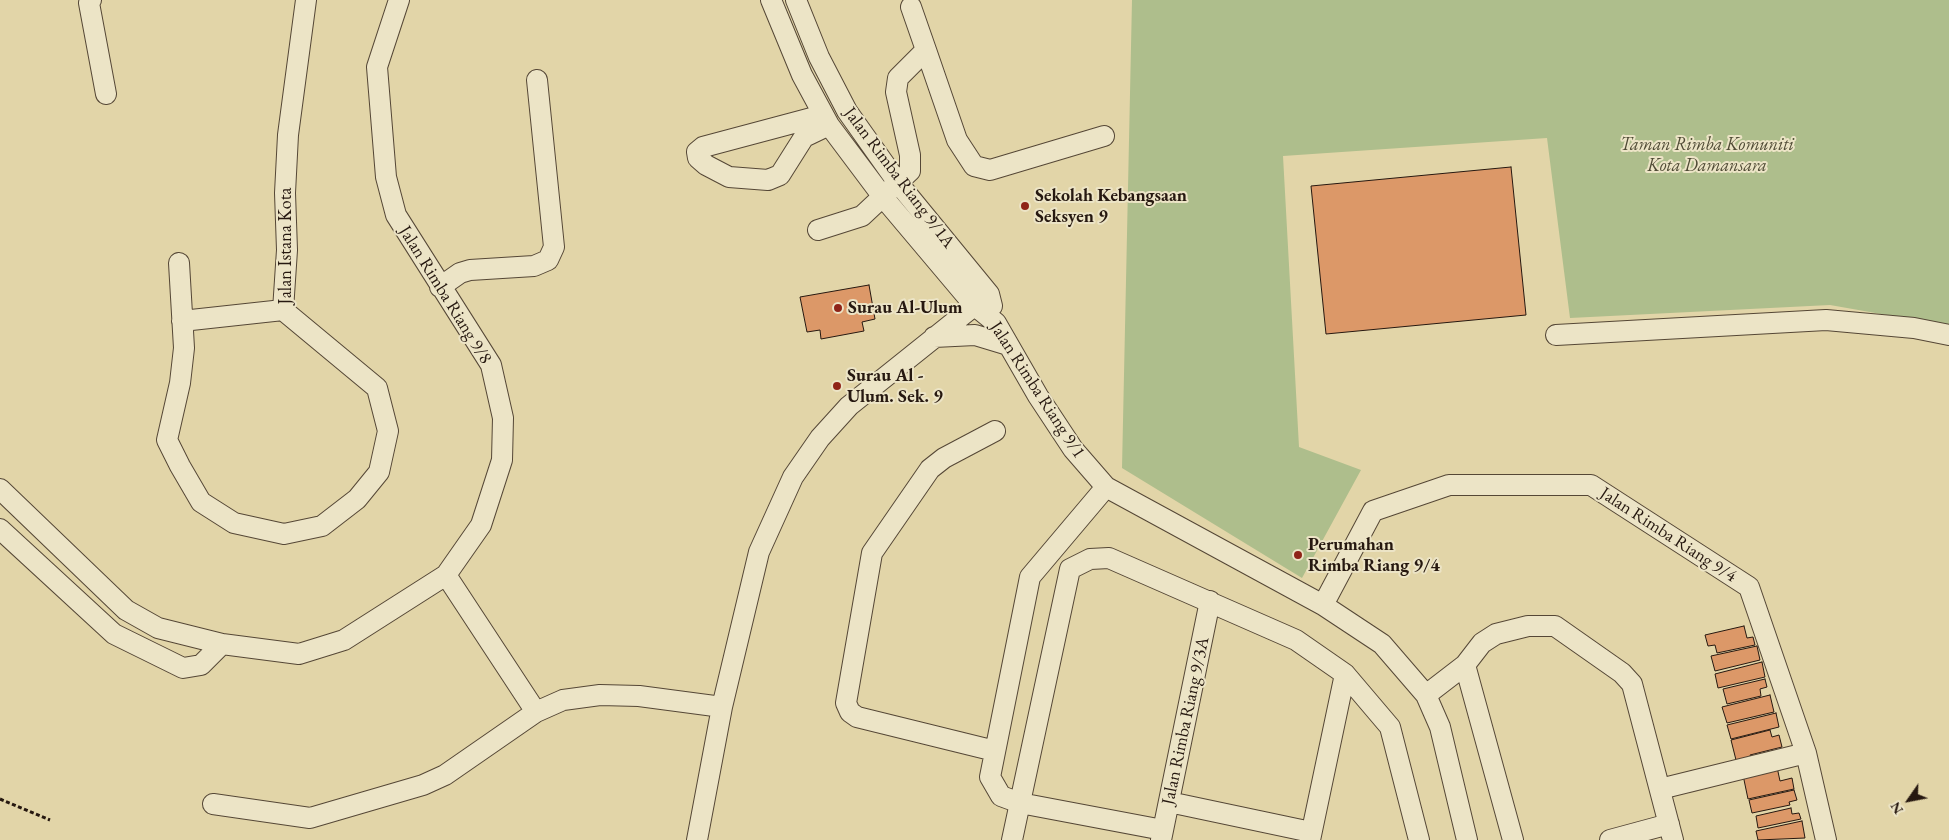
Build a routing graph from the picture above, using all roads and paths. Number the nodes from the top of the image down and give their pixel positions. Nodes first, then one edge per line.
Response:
1 (90, 0) edge
2 (306, 0) edge
3 (399, 0) edge
4 (771, 0) edge
5 (796, 0) edge
6 (911, 7) dead end
7 (926, 50) junction
8 (537, 80) dead end
9 (106, 94) dead end
10 (826, 120) junction
11 (1104, 136) dead end
12 (898, 183) junction
13 (883, 197) junction
14 (818, 230) dead end
15 (179, 263) dead end
16 (946, 271) junction
17 (440, 287) junction
18 (982, 299) junction
19 (283, 310) junction
20 (182, 321) junction
21 (939, 334) junction
22 (1556, 335) dead end
23 (1949, 335) edge
24 (1008, 345) junction
25 (995, 431) dead end
26 (1106, 487) junction
27 (0, 490) edge
28 (0, 529) edge
29 (446, 575) junction
30 (1210, 602) junction
31 (1323, 605) junction
32 (222, 644) junction
33 (1465, 665) junction
34 (1345, 674) junction
35 (1426, 695) junction
36 (722, 707) junction
37 (536, 712) junction
38 (995, 750) junction
39 (1806, 753) junction
40 (1660, 789) junction
41 (0, 799) edge
42 (1169, 802) junction
43 (1020, 803) junction
44 (213, 804) dead end
45 (50, 820) dead end
46 (1671, 832) edge
47 (1162, 835) edge
48 (1310, 836) edge
49 (697, 840) edge
50 (1012, 840) edge
51 (1419, 840) edge
52 (1467, 840) edge
53 (1513, 840) edge
54 (1610, 840) edge
55 (1826, 840) edge

1 - 9 street
2 - 19 street, Jalan Istana Kota
3 - 17 street, Jalan Rimba Riang 9/8
4 - 10 street, Jalan Rimba Riang 9/1
5 - 12 street, Jalan Rimba Riang 9/1A
6 - 7 street
7 - 11 street
7 - 12 street
8 - 17 street
10 - 10 street
10 - 13 street, Jalan Rimba Riang 9/1
12 - 13 street
12 - 18 street, Jalan Rimba Riang 9/1A
13 - 14 street
13 - 16 street, Jalan Rimba Riang 9/1
15 - 20 street, Jalan Istana Kota
16 - 18 street, Jalan Rimba Riang 9/1
16 - 21 street
17 - 29 street, Jalan Rimba Riang 9/8
18 - 21 street
18 - 24 street, Jalan Rimba Riang 9/1
19 - 20 street
19 - 20 street, Jalan Istana Kota
21 - 24 street
21 - 36 street
22 - 23 street
24 - 26 street, Jalan Rimba Riang 9/1
25 - 38 street
26 - 31 street, Jalan Rimba Riang 9/1
26 - 38 street
27 - 32 street, Jalan Rimba Riang 9/8
28 - 32 street
29 - 32 street, Jalan Rimba Riang 9/8
29 - 37 street
30 - 34 street
30 - 42 street, Jalan Rimba Riang 9/3A
30 - 43 street
31 - 35 street, Jalan Rimba Riang 9/1
31 - 39 street, Jalan Rimba Riang 9/4
33 - 35 street
33 - 40 street
33 - 53 street
34 - 48 street
34 - 51 street
35 - 52 street, Jalan Rimba Riang 9/1
36 - 37 street
36 - 49 street
37 - 44 street
38 - 43 street
39 - 40 street
39 - 55 street, Jalan Rimba Riang 9/4
40 - 46 street
41 - 45 path
42 - 47 street, Jalan Rimba Riang 9/3A
42 - 48 street
43 - 47 street
43 - 50 street
46 - 54 street

